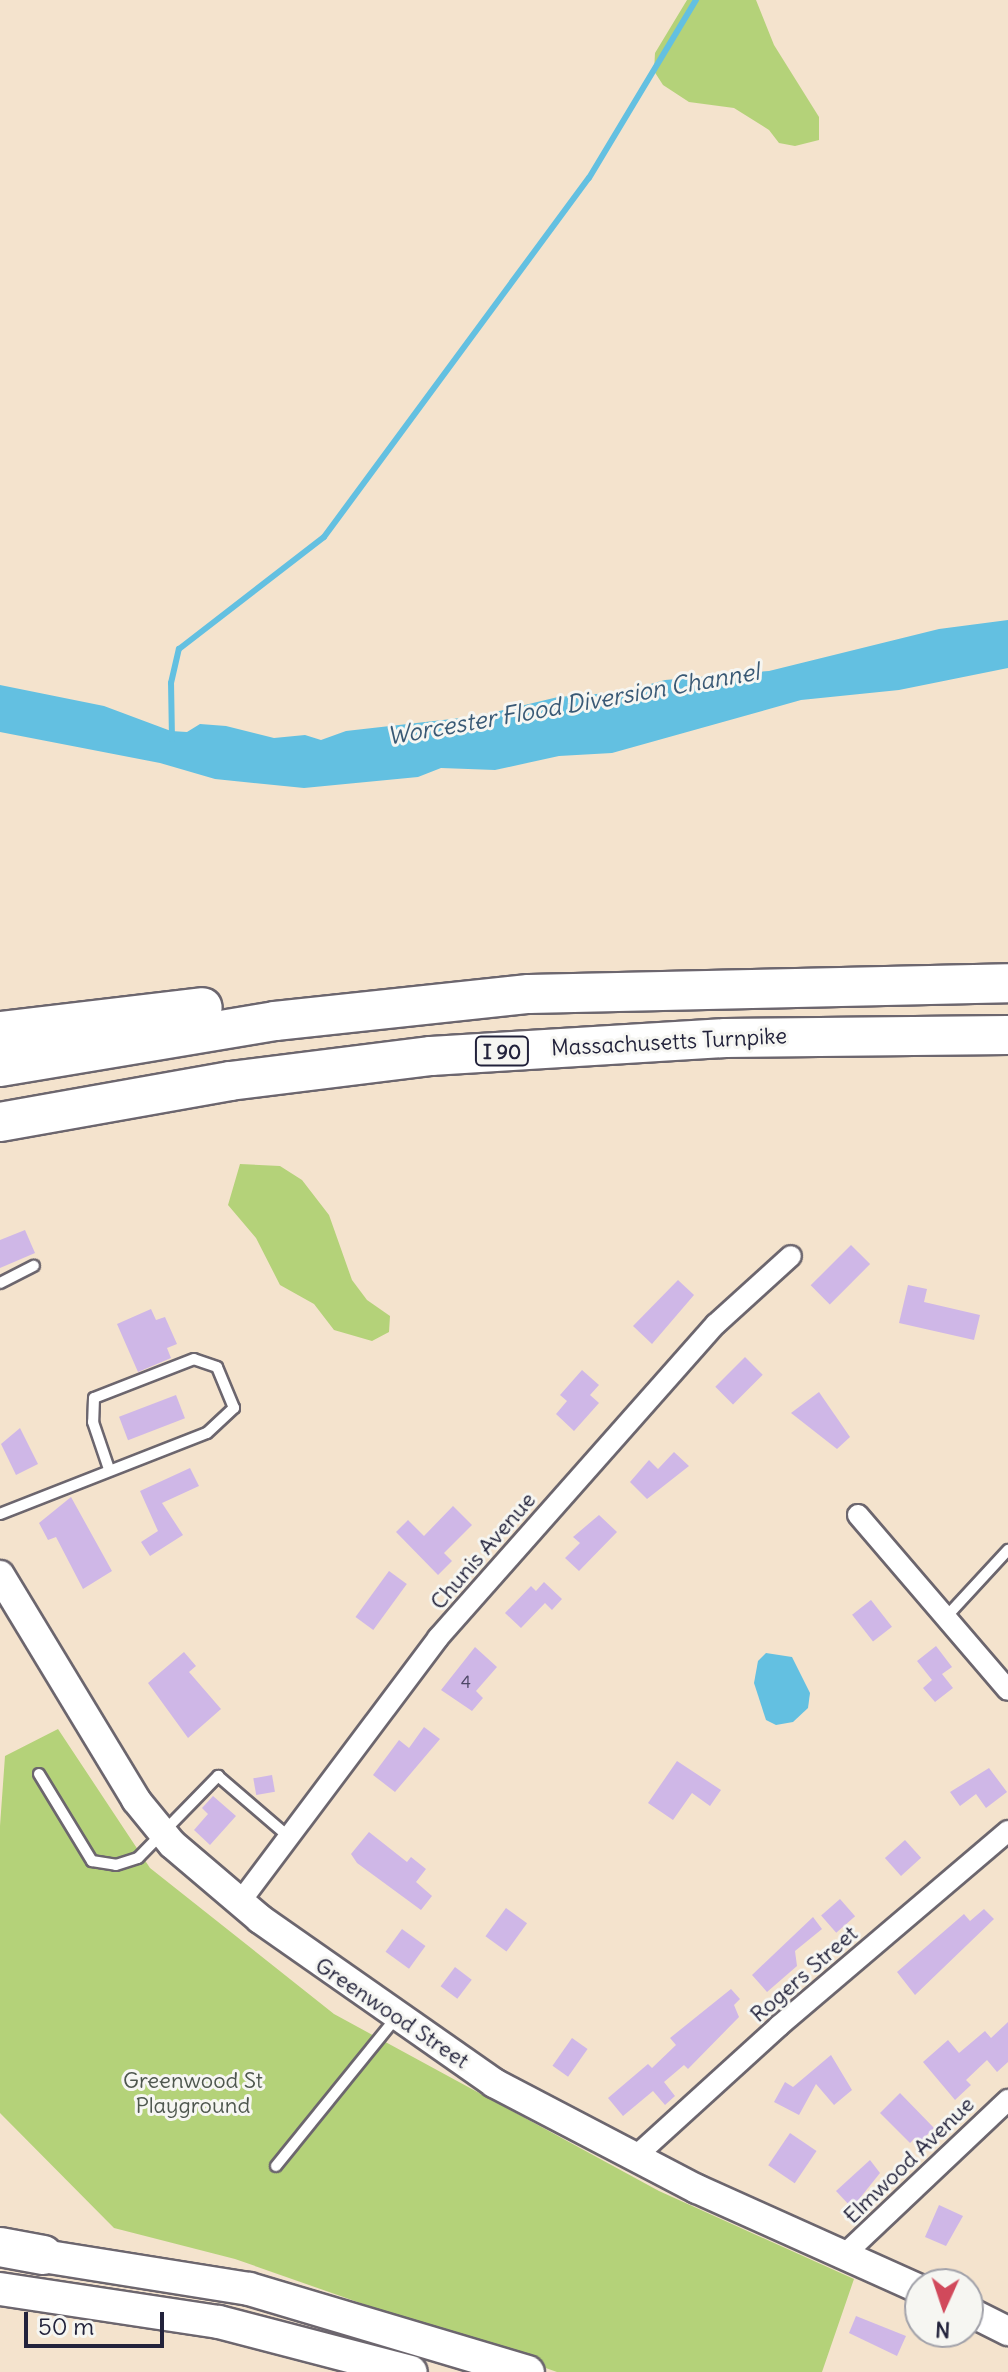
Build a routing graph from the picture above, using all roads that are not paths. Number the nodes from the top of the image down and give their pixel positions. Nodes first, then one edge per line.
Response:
1 (1008, 983) edge
2 (529, 994) junction
3 (0, 1031) edge
4 (1008, 1035) edge
5 (0, 1067) edge
6 (0, 1122) edge
7 (791, 1256) dead end
8 (34, 1266) dead end
9 (0, 1283) edge
10 (109, 1469) junction
11 (0, 1514) edge
12 (858, 1515) dead end
13 (1008, 1550) edge
14 (0, 1575) edge
15 (947, 1616) junction
16 (1008, 1690) edge
17 (39, 1774) dead end
18 (1008, 1831) edge
19 (163, 1833) junction
20 (289, 1837) junction
21 (240, 1902) junction
22 (397, 2016) junction
23 (1008, 2100) edge
24 (635, 2157) junction
25 (276, 2166) dead end
26 (0, 2249) edge
27 (43, 2255) joint
28 (844, 2255) junction
29 (904, 2282) edge
30 (0, 2289) edge
31 (984, 2319) edge
32 (1008, 2331) edge
33 (411, 2372) edge
34 (528, 2372) edge

1 - 2 highway
2 - 3 highway
2 - 5 highway
4 - 6 highway, Massachusetts Turnpike / I 90
7 - 20 street, Chunis Avenue
8 - 9 lane
10 - 10 lane
10 - 11 lane
12 - 15 street
13 - 15 lane
14 - 19 street, Greenwood Street
15 - 16 street
17 - 19 lane
18 - 24 street, Rogers Street
19 - 20 lane
19 - 21 street, Greenwood Street
20 - 21 street, Chunis Avenue
21 - 22 street, Greenwood Street
22 - 24 street, Greenwood Street
22 - 25 lane
23 - 28 street, Elmwood Avenue
24 - 28 street, Greenwood Street
26 - 27 highway
27 - 34 main road
28 - 29 street, Greenwood Street
30 - 33 main road
31 - 32 street

